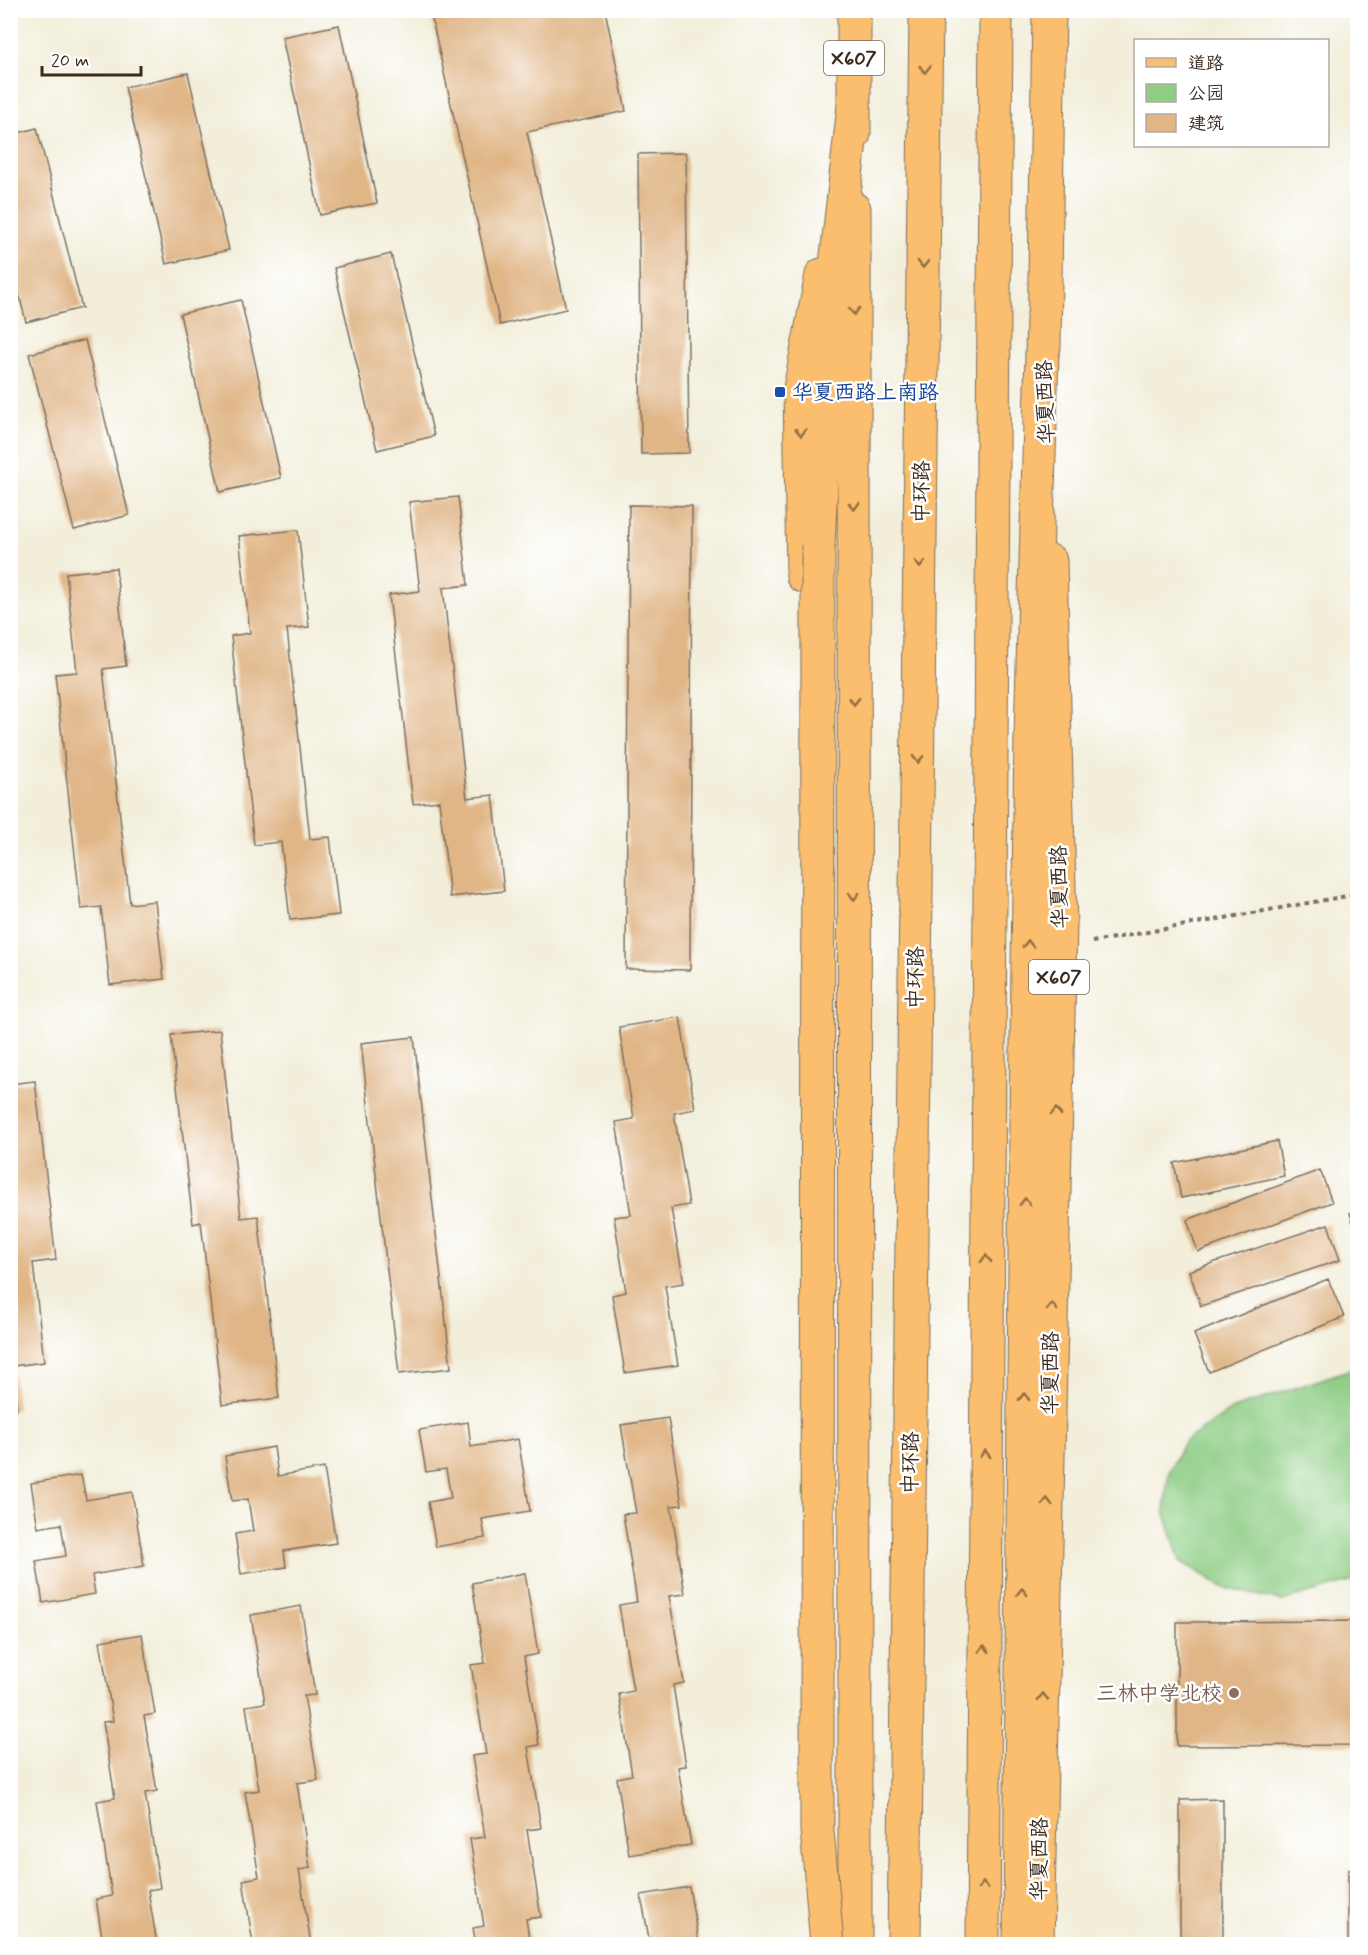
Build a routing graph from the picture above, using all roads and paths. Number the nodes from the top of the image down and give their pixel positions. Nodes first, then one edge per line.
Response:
1 (854, 10) edge
2 (926, 10) edge
3 (996, 10) edge
4 (1049, 10) edge
5 (854, 105) junction
6 (1043, 318) junction
7 (1358, 894) edge
8 (1092, 942) dead end
9 (822, 1944) edge
10 (827, 1944) edge
11 (855, 1944) edge
12 (904, 1944) edge
13 (983, 1944) edge
14 (1020, 1944) edge
15 (1037, 1944) edge

1 - 5 main road, X607
2 -> 12 main road, 中环路
13 -> 3 main road
4 - 6 main road, 华夏西路 / X607
5 -> 9 main road
5 - 10 main road, bridge
5 -> 11 main road, X607
14 -> 6 main road
15 -> 6 main road, 华夏西路 / X607
7 - 8 path

